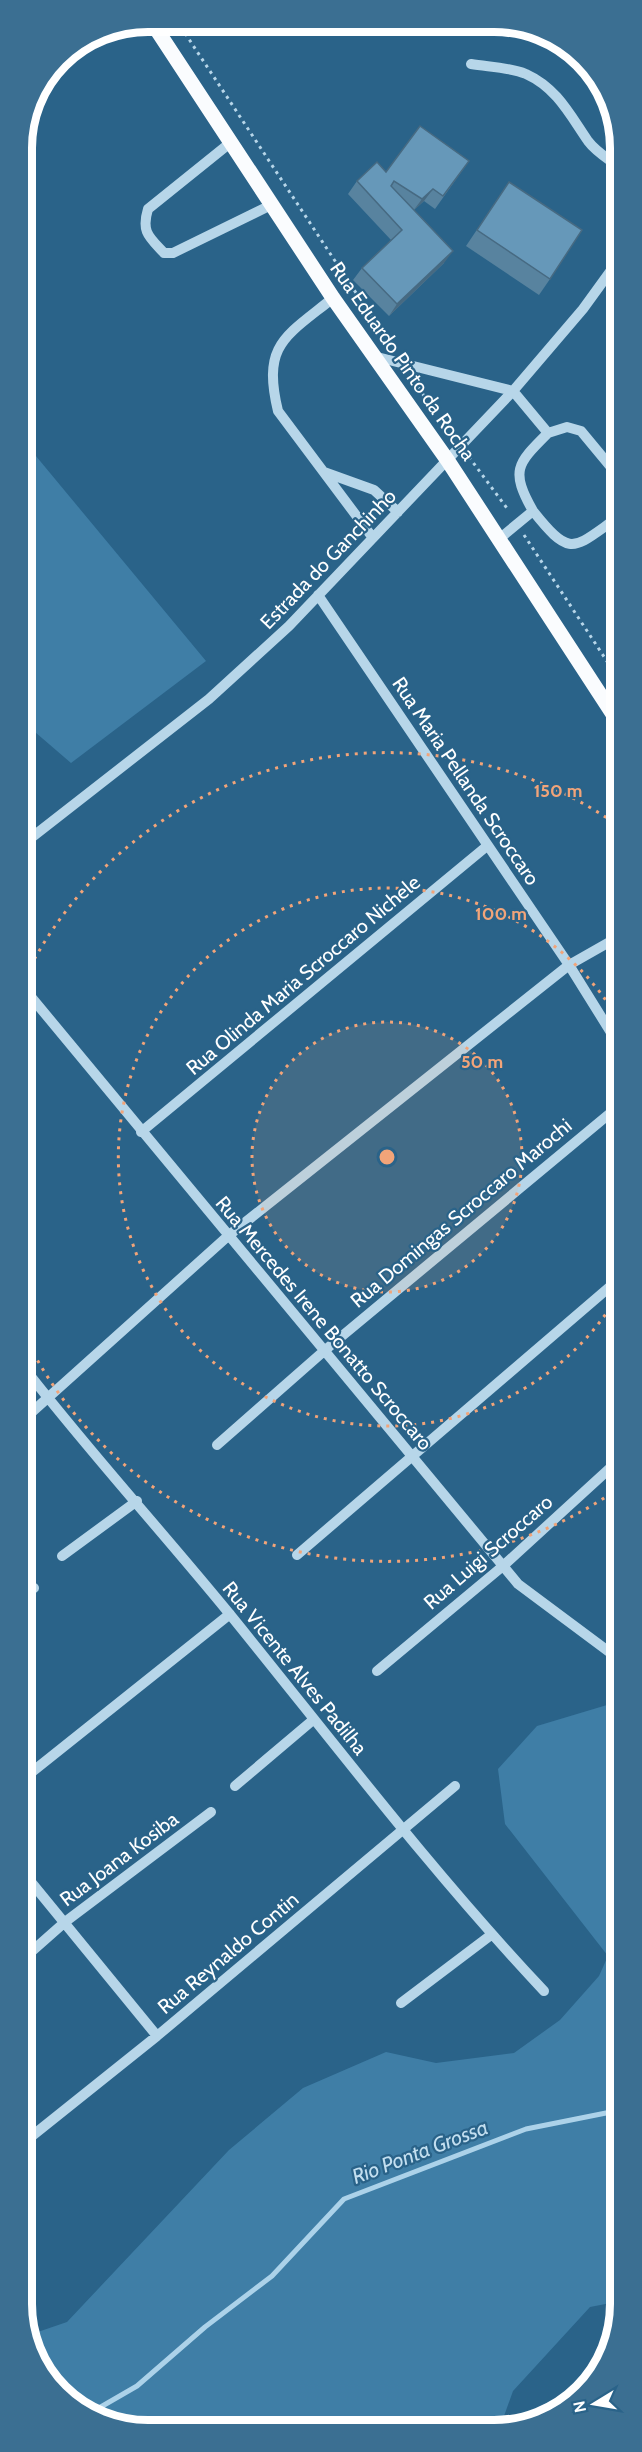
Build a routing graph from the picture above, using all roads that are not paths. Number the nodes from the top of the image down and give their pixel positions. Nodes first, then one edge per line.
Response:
1 (158, 32) edge
2 (471, 64) dead end
3 (230, 143) junction
4 (610, 160) edge
5 (271, 205) junction
6 (610, 272) edge
7 (333, 298) junction
8 (374, 356) junction
9 (513, 391) junction
10 (548, 433) junction
11 (448, 461) junction
12 (610, 466) edge
13 (324, 472) junction
14 (533, 511) junction
15 (398, 512) junction
16 (610, 523) edge
17 (373, 538) junction
18 (499, 539) junction
19 (318, 595) junction
20 (610, 710) edge
21 (32, 838) edge
22 (488, 846) junction
23 (610, 942) edge
24 (569, 965) junction
25 (32, 998) edge
26 (610, 1031) edge
27 (610, 1113) edge
28 (141, 1132) junction
29 (228, 1236) junction
30 (610, 1287) edge
31 (324, 1351) junction
32 (32, 1378) edge
33 (48, 1398) junction
34 (32, 1412) edge
35 (217, 1445) dead end
36 (412, 1456) junction
37 (610, 1468) edge
38 (137, 1501) junction
39 (297, 1555) dead end
40 (62, 1556) dead end
41 (503, 1566) junction
42 (230, 1614) junction
43 (610, 1651) edge
44 (377, 1671) dead end
45 (313, 1720) junction
46 (32, 1772) edge
47 (235, 1786) dead end
48 (455, 1786) dead end
49 (211, 1812) dead end
50 (403, 1831) junction
51 (32, 1883) edge
52 (65, 1922) junction
53 (491, 1935) junction
54 (32, 1951) edge
55 (544, 1991) dead end
56 (401, 2002) dead end
57 (157, 2036) junction
58 (32, 2136) edge

1 - 3 main road, Rua Eduardo Pinto da Rocha
2 - 4 street
3 - 5 main road, Rua Eduardo Pinto da Rocha
3 - 5 street
5 - 7 main road, Rua Eduardo Pinto da Rocha
6 - 9 street, Estrada do Ganchinho
7 - 8 main road, Rua Eduardo Pinto da Rocha
7 - 13 street
8 - 9 street
8 - 11 main road, Rua Eduardo Pinto da Rocha
9 - 10 street
9 - 11 street, Estrada do Ganchinho
10 - 12 street
10 - 14 street
11 - 15 street, Estrada do Ganchinho
11 - 18 main road, Rua Eduardo Pinto da Rocha
13 - 15 street
13 - 17 street
14 - 16 street
14 - 18 street
15 - 17 street, Estrada do Ganchinho
17 - 19 street, Estrada do Ganchinho
18 - 20 main road, Rua Eduardo Pinto da Rocha
19 - 21 street, Estrada do Ganchinho
19 - 22 street, Rua Maria Pellanda Scroccaro
22 - 24 street, Rua Maria Pellanda Scroccaro
22 - 28 street, Rua Olinda Maria Scroccaro Nichele
23 - 24 street
24 - 26 street, Rua Maria Pellanda Scroccaro
24 - 29 street
25 - 28 street, Rua Mercedes Irene Bonatto Scroccaro
27 - 31 street, Rua Domingas Scroccaro Marochi
28 - 29 street, Rua Mercedes Irene Bonatto Scroccaro
29 - 31 street, Rua Mercedes Irene Bonatto Scroccaro
29 - 33 street
30 - 36 street
31 - 35 street, Rua Domingas Scroccaro Marochi
31 - 36 street, Rua Mercedes Irene Bonatto Scroccaro
32 - 33 street, Rua Vicente Alves Padilha
33 - 34 street
33 - 38 street, Rua Vicente Alves Padilha
36 - 39 street
36 - 41 street, Rua Mercedes Irene Bonatto Scroccaro
37 - 41 street, Rua Luigi Scroccaro
38 - 40 street
38 - 42 street, Rua Vicente Alves Padilha
41 - 43 street, Rua Mercedes Irene Bonatto Scroccaro
41 - 44 street, Rua Luigi Scroccaro
42 - 45 street, Rua Vicente Alves Padilha
42 - 46 street
45 - 47 street
45 - 50 street, Rua Vicente Alves Padilha
48 - 50 street, Rua Reynaldo Contin
49 - 52 street, Rua Joana Kosiba
50 - 53 street, Rua Vicente Alves Padilha
50 - 57 street, Rua Reynaldo Contin
51 - 52 street
52 - 54 street, Rua Joana Kosiba
52 - 57 street
53 - 55 street, Rua Vicente Alves Padilha
53 - 56 street
57 - 58 street, Rua Reynaldo Contin

